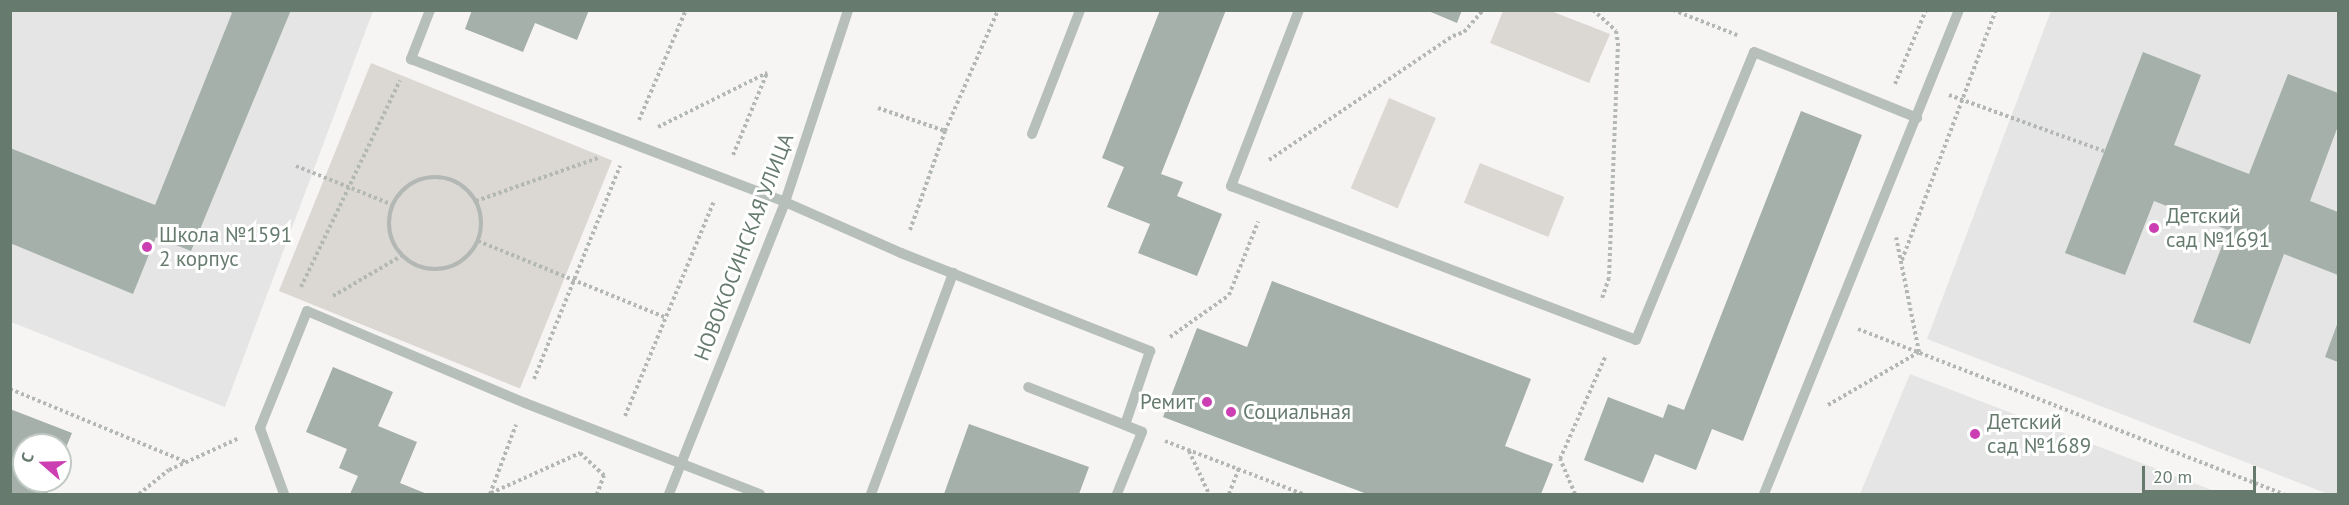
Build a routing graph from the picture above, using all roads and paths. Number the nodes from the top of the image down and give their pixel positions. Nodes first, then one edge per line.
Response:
1 (430, 10) edge
2 (686, 10) edge
3 (848, 10) edge
4 (998, 10) edge
5 (1080, 10) edge
6 (1299, 10) edge
7 (1484, 10) edge
8 (1593, 10) edge
9 (1926, 10) edge
10 (1959, 10) edge
11 (1996, 10) edge
12 (411, 59) junction
13 (1929, 87) junction
14 (1962, 100) junction
15 (1887, 105) junction
16 (878, 108) dead end
17 (1917, 118) junction
18 (945, 131) junction
19 (1032, 134) dead end
20 (630, 141) junction
21 (2104, 151) dead end
22 (597, 159) dead end
23 (296, 166) dead end
24 (723, 178) junction
25 (1231, 186) junction
26 (349, 187) junction
27 (1887, 195) junction
28 (1268, 199) junction
29 (476, 201) junction
30 (785, 202) junction
31 (393, 205) junction
32 (478, 241) junction
33 (901, 253) junction
34 (403, 255) junction
35 (1901, 262) junction
36 (953, 273) junction
37 (574, 281) junction
38 (335, 296) dead end
39 (664, 317) junction
40 (1834, 320) junction
41 (302, 323) junction
42 (1593, 323) junction
43 (1616, 332) junction
44 (1150, 351) junction
45 (1919, 352) junction
46 (1028, 387) dead end
47 (10, 389) edge
48 (525, 403) junction
49 (1125, 425) junction
50 (1794, 425) junction
51 (260, 429) junction
52 (1142, 432) junction
53 (616, 439) junction
54 (1189, 450) junction
55 (186, 462) junction
56 (680, 464) junction
57 (1239, 468) junction
58 (490, 494) edge
59 (139, 495) edge
60 (284, 495) edge
61 (597, 495) edge
62 (669, 495) edge
63 (760, 495) edge
64 (872, 495) edge
65 (1117, 495) edge
66 (1209, 495) edge
67 (1229, 495) edge
68 (1303, 495) edge
69 (1575, 495) edge
70 (1764, 495) edge
71 (2284, 495) edge

1 - 12 street
2 - 20 path
3 - 30 street, НОВОКОСИНСКАЯ УЛИЦА
4 - 18 path
5 - 19 street
6 - 25 street
7 - 25 path
8 - 42 path
9 - 15 path
10 - 13 street
11 - 14 path
12 - 20 street
12 - 26 path
13 - 14 path
13 - 17 street
14 - 21 path
14 - 35 path
15 - 17 street
15 - 43 street
16 - 18 path
17 - 27 street
18 - 33 path
20 - 24 street
20 - 24 path
20 - 37 path
22 - 29 path
23 - 26 path
24 - 30 street
24 - 39 path
25 - 28 street
26 - 31 path
26 - 41 path
27 - 35 path
27 - 40 street
28 - 42 street
28 - 44 path
29 - 31 path
29 - 32 path
30 - 33 street
30 - 56 street, НОВОКОСИНСКАЯ УЛИЦА
31 - 34 path
32 - 34 path
32 - 37 path
33 - 36 street
34 - 38 path
35 - 45 path
36 - 44 street
36 - 64 street
37 - 39 path
37 - 48 path
39 - 53 path
40 - 45 path
40 - 50 street
41 - 48 street
41 - 51 street
42 - 43 street
43 - 69 path
44 - 49 street
45 - 50 path
45 - 71 path
46 - 49 street
47 - 55 path
48 - 53 street
48 - 58 path
49 - 52 street
50 - 70 street
51 - 55 path
51 - 60 street
52 - 54 path
52 - 65 street
53 - 56 street
54 - 57 path
54 - 66 path
55 - 59 path
56 - 62 street, НОВОКОСИНСКАЯ УЛИЦА
56 - 63 street
57 - 67 path
57 - 68 path
58 - 61 path

